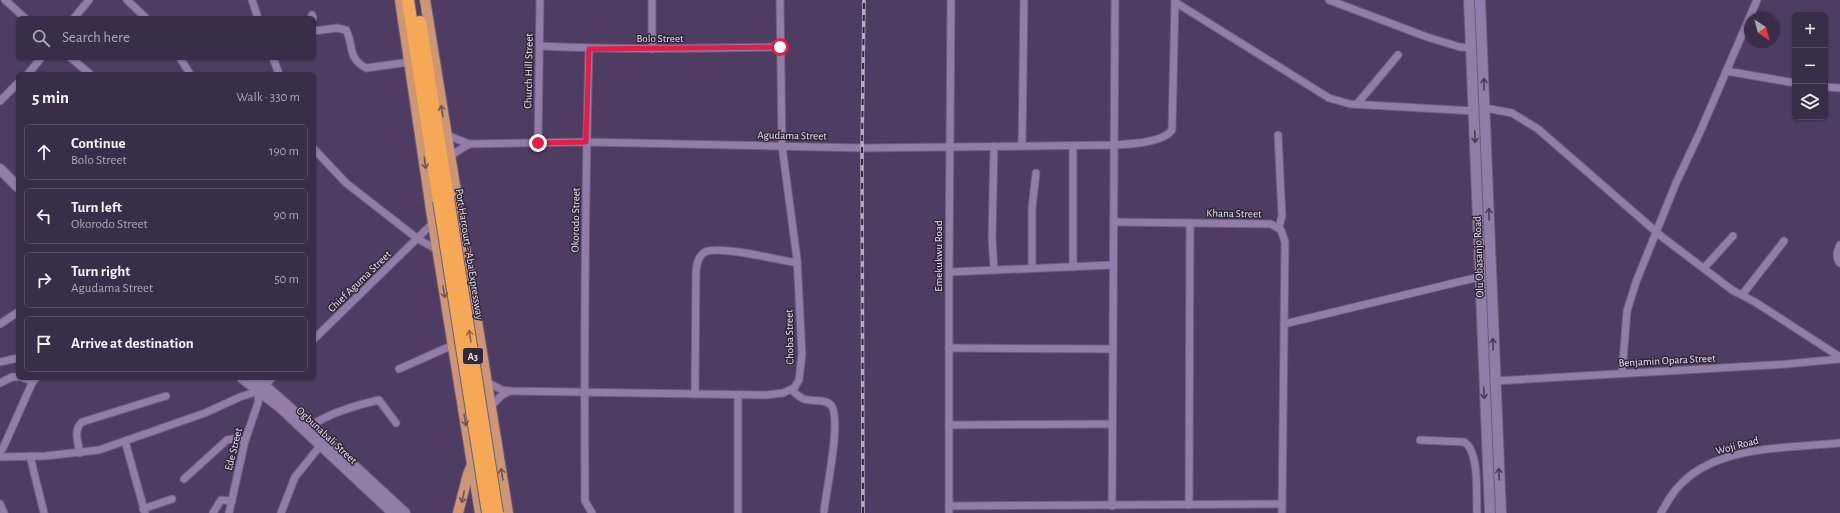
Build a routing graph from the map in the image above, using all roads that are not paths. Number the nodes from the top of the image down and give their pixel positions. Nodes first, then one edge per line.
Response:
1 (5, 0) edge
2 (90, 0) edge
3 (127, 0) edge
4 (252, 0) edge
5 (400, 0) edge
6 (408, 0) edge
7 (416, 0) edge
8 (425, 0) edge
9 (540, 0) edge
10 (652, 0) edge
11 (780, 0) edge
12 (951, 0) edge
13 (1024, 0) edge
14 (1115, 0) edge
15 (1330, 0) edge
16 (1469, 0) edge
17 (1480, 0) edge
18 (1757, 0) edge
19 (1175, 1) edge
20 (23, 16) edge
21 (76, 16) edge
22 (144, 16) edge
23 (257, 16) edge
24 (316, 31) edge
25 (540, 46) junction
26 (780, 47) junction
27 (1471, 48) junction
28 (589, 49) junction
29 (652, 49) junction
30 (1398, 55) dead end
31 (39, 60) edge
32 (73, 60) edge
33 (181, 60) edge
34 (274, 60) edge
35 (410, 62) junction
36 (1726, 71) junction
37 (30, 72) edge
38 (88, 72) edge
39 (189, 72) edge
40 (277, 72) edge
41 (1792, 82) edge
42 (16, 85) edge
43 (1828, 87) edge
44 (1840, 88) edge
45 (0, 101) edge
46 (1357, 104) junction
47 (1485, 108) junction
48 (1474, 111) junction
49 (447, 135) junction
50 (1278, 135) dead end
51 (586, 142) junction
52 (538, 143) junction
53 (469, 144) junction
54 (1114, 145) junction
55 (782, 146) junction
56 (950, 146) junction
57 (994, 146) junction
58 (1022, 146) junction
59 (1073, 146) junction
60 (316, 151) edge
61 (450, 156) junction
62 (0, 169) edge
63 (1036, 174) dead end
64 (0, 178) edge
65 (16, 185) edge
66 (16, 194) edge
67 (444, 200) junction
68 (1114, 222) junction
69 (433, 223) junction
70 (1190, 223) junction
71 (1279, 227) junction
72 (1656, 232) junction
73 (1733, 236) dead end
74 (418, 239) junction
75 (1784, 241) dead end
76 (1840, 245) edge
77 (438, 250) junction
78 (797, 263) junction
79 (1840, 263) edge
80 (1113, 265) junction
81 (1073, 266) junction
82 (1032, 268) junction
83 (1704, 268) junction
84 (994, 270) junction
85 (948, 272) junction
86 (1479, 277) junction
87 (1742, 296) junction
88 (16, 313) edge
89 (0, 324) edge
90 (1284, 324) junction
91 (316, 337) edge
92 (453, 345) junction
93 (949, 348) junction
94 (1113, 350) junction
95 (16, 358) edge
96 (1840, 358) edge
97 (0, 362) edge
98 (400, 369) dead end
99 (1622, 373) junction
100 (16, 377) edge
101 (34, 380) edge
102 (249, 380) edge
103 (1495, 381) junction
104 (487, 382) junction
105 (0, 383) edge
106 (265, 385) edge
107 (792, 390) junction
108 (510, 391) junction
109 (584, 391) junction
110 (695, 394) junction
111 (738, 395) junction
112 (166, 396) dead end
113 (491, 406) junction
114 (396, 423) dead end
115 (1112, 424) junction
116 (949, 425) junction
117 (311, 426) junction
118 (1420, 440) dead end
119 (125, 441) junction
120 (245, 441) junction
121 (1840, 443) edge
122 (320, 446) junction
123 (0, 452) edge
124 (80, 453) junction
125 (30, 456) junction
126 (0, 457) edge
127 (500, 459) junction
128 (472, 464) junction
129 (184, 479) dead end
130 (172, 499) dead end
131 (232, 501) junction
132 (0, 504) edge
133 (1282, 504) junction
134 (1189, 505) junction
135 (1112, 506) junction
136 (1069, 509) edge
137 (949, 510) edge
138 (144, 511) edge
139 (824, 511) dead end
140 (4, 513) edge
141 (44, 513) edge
142 (213, 513) edge
143 (229, 513) edge
144 (282, 513) edge
145 (393, 513) edge
146 (405, 513) edge
147 (458, 513) edge
148 (480, 513) edge
149 (488, 513) edge
150 (498, 513) edge
151 (508, 513) edge
152 (592, 513) edge
153 (738, 513) edge
154 (1282, 513) edge
155 (1477, 513) edge
156 (1490, 513) edge
157 (1501, 513) edge
158 (1661, 513) edge

1 - 20 street
2 - 21 street
3 - 22 street
4 - 23 street
5 - 35 main road
6 - 67 highway, Port Harcourt - Aba Expressway / A3
7 - 67 highway, Port Harcourt - Aba Expressway / A3
49 -> 8 main road
9 - 25 street, Church Hill Street
10 - 29 street
11 - 26 street, Choba Street
12 - 56 street, Emekukwu Road
13 - 58 street
14 - 54 street
15 - 27 street
16 - 27 main road, Olu Obasanjo Road
47 -> 17 main road, Olu Obasanjo Road
18 - 36 street
19 - 46 street
19 - 54 street, Agudama Street
24 - 35 street
25 - 28 street, Bolo Street
25 - 52 street, Church Hill Street
26 - 29 street, Bolo Street
26 - 55 street, Choba Street
27 - 48 main road, Olu Obasanjo Road
28 - 29 street, Bolo Street
28 - 51 street, Okorodo Street
30 - 46 street
31 - 37 street
32 - 38 street
33 - 39 street
34 - 40 street
35 -> 69 main road
36 - 41 street
36 - 72 street
42 - 45 street
43 - 44 street
46 - 48 street
47 - 72 street
103 -> 47 main road, Olu Obasanjo Road
48 -> 86 main road, Olu Obasanjo Road
49 - 53 street
49 - 61 main road
50 - 71 street
51 - 52 street, Agudama Street
51 - 55 street, Agudama Street
51 - 109 street, Okorodo Street
52 - 53 street, Agudama Street
53 - 61 street
54 - 59 street, Agudama Street
54 - 68 street
55 - 56 street, Agudama Street
55 - 78 street, Choba Street
56 - 57 street, Agudama Street
56 - 85 street, Emekukwu Road
57 - 58 street, Agudama Street
57 - 84 street
58 - 59 street, Agudama Street
59 - 81 street
60 - 74 street
61 - 104 main road
62 - 65 main road
63 - 82 street
64 - 66 main road
67 - 149 highway, Port Harcourt - Aba Expressway / A3, bridge
150 -> 67 highway, Port Harcourt - Aba Expressway / A3, bridge
68 - 70 street, Khana Street
68 - 80 street
69 - 74 street, Chief Aguma Street
69 - 77 main road
70 - 71 street, Khana Street
70 - 134 street
71 - 90 street
72 - 83 street
72 - 99 street
73 - 83 street
74 - 77 street
74 - 91 street, Chief Aguma Street
75 - 87 street
76 - 79 street
77 -> 92 main road
78 - 107 street, Choba Street
78 - 110 street
80 - 81 street
80 - 94 street
81 - 82 street
82 - 84 street
83 - 87 street
84 - 85 street
85 - 93 street, Emekukwu Road
86 - 90 street
86 -> 156 main road, Olu Obasanjo Road
87 - 96 street
88 - 89 street
90 - 133 street
92 - 98 street
92 -> 128 main road
93 - 94 street
93 - 116 street, Emekukwu Road
94 - 115 street
95 - 97 street
96 - 99 street, Benjamin Opara Street
99 - 103 street, Benjamin Opara Street
100 - 105 street
101 - 123 street
102 - 106 main road, Ogbunabali Street
157 -> 103 main road, Olu Obasanjo Road
104 - 108 street
104 - 113 main road
106 - 117 main road, Ogbunabali Street
106 - 119 street
106 - 120 street, Ede Street
106 - 122 main road, Ogbunabali Street
107 - 111 street
107 - 139 street
108 - 109 street
108 - 113 street
109 - 110 street
109 - 152 street, Okorodo Street
110 - 111 street
111 - 153 street
112 - 124 street
113 - 127 main road
114 - 117 street
115 - 116 street
115 - 135 street
116 - 137 street, Emekukwu Road
117 - 146 main road, Ogbunabali Street
118 - 155 street
119 - 124 street
119 - 138 street
120 - 129 street
120 - 131 street, Ede Street
121 - 158 street, Woji Road
122 - 144 street
122 - 145 main road, Ogbunabali Street
124 - 125 street
125 - 126 street
125 - 141 street
127 - 128 main road
151 -> 127 main road
128 -> 147 main road
128 - 148 main road
130 - 138 street
131 - 142 street
131 - 143 street, Ede Street
132 - 140 street
133 - 134 street
133 - 154 street
134 - 135 street
135 - 136 street
136 - 137 street

